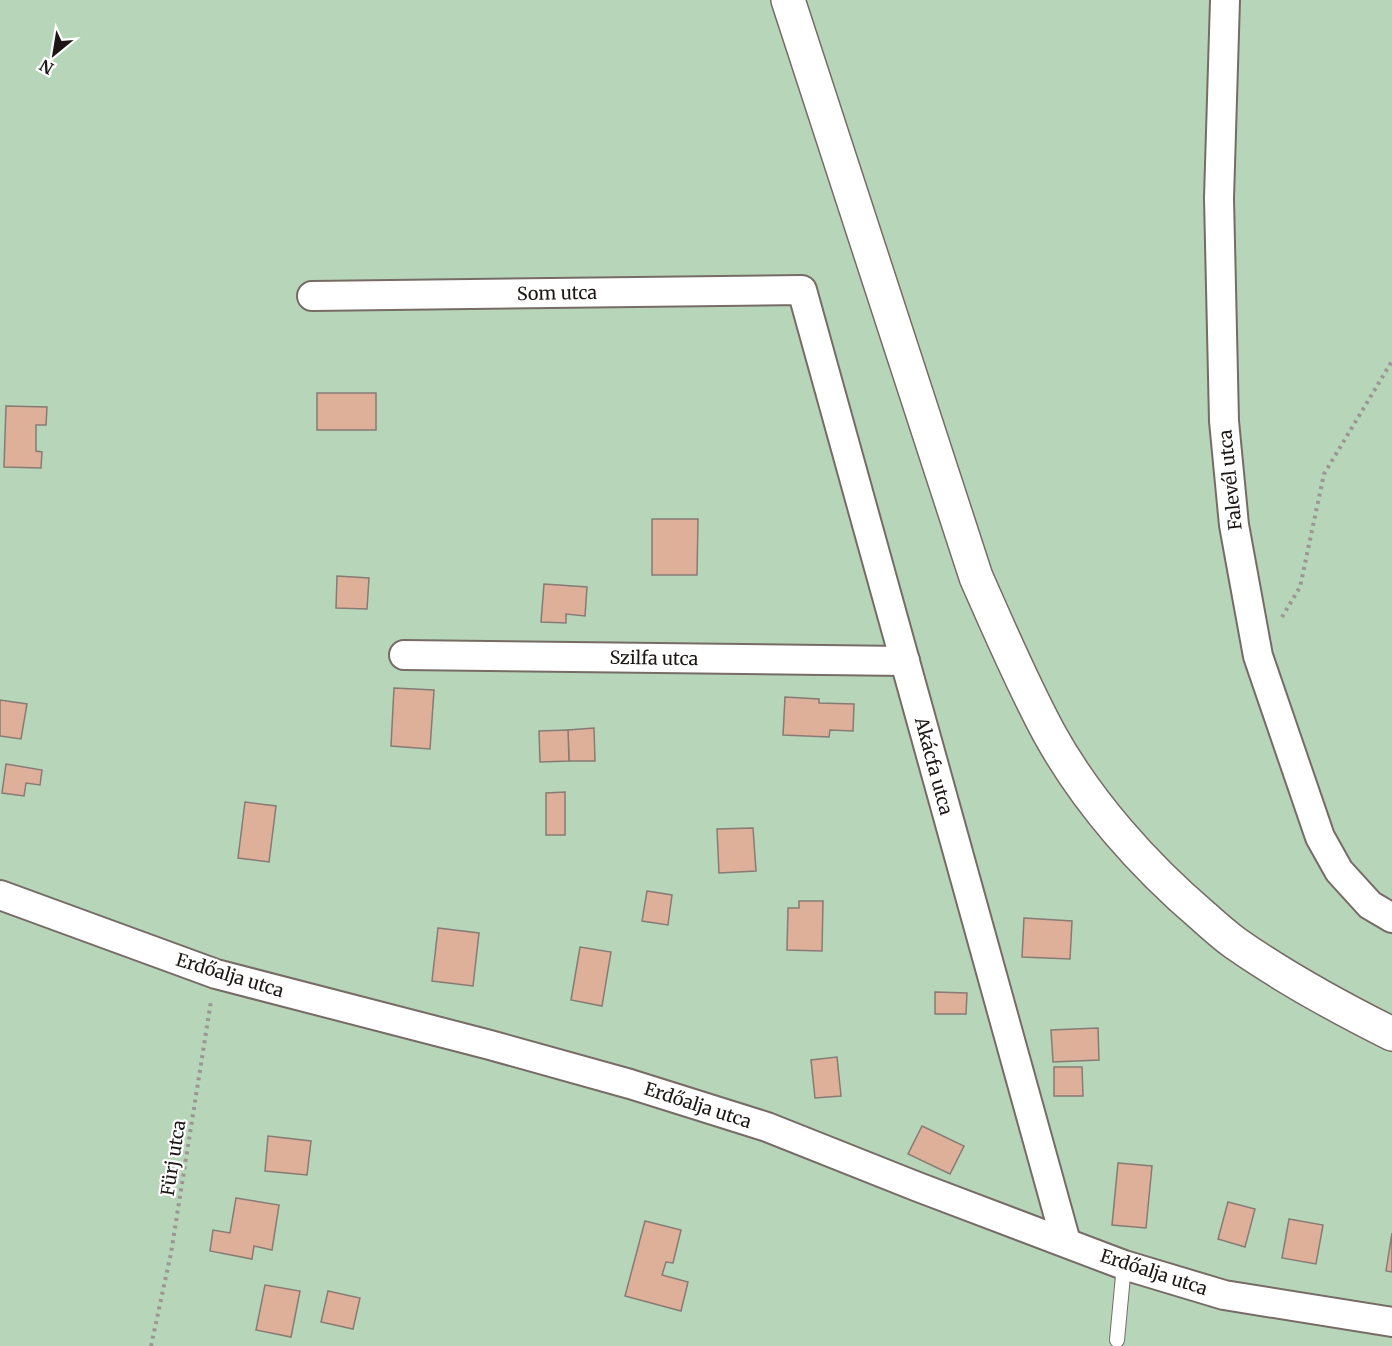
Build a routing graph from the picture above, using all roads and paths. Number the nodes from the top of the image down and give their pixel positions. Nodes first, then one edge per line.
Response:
1 (788, 0) edge
2 (1225, 0) edge
3 (802, 290) joint
4 (312, 296) dead end
5 (1392, 361) edge
6 (404, 655) dead end
7 (1258, 656) junction
8 (905, 661) junction
9 (0, 895) edge
10 (1392, 918) edge
11 (216, 974) junction
12 (1392, 1034) edge
13 (1066, 1242) junction
14 (1124, 1265) junction
15 (1392, 1322) edge
16 (1117, 1340) dead end
17 (151, 1346) edge

1 - 12 main road
2 - 7 street, Falevél utca
3 - 4 street, Som utca
3 - 8 street, Akácfa utca
5 - 7 path
6 - 8 street, Szilfa utca
7 - 10 street, Falevél utca
8 - 13 street, Akácfa utca
9 - 11 street, Erdőalja utca
11 - 13 street, Erdőalja utca
11 - 17 path, Fürj utca
13 - 14 street, Erdőalja utca
14 - 15 street, Erdőalja utca
14 - 16 lane

